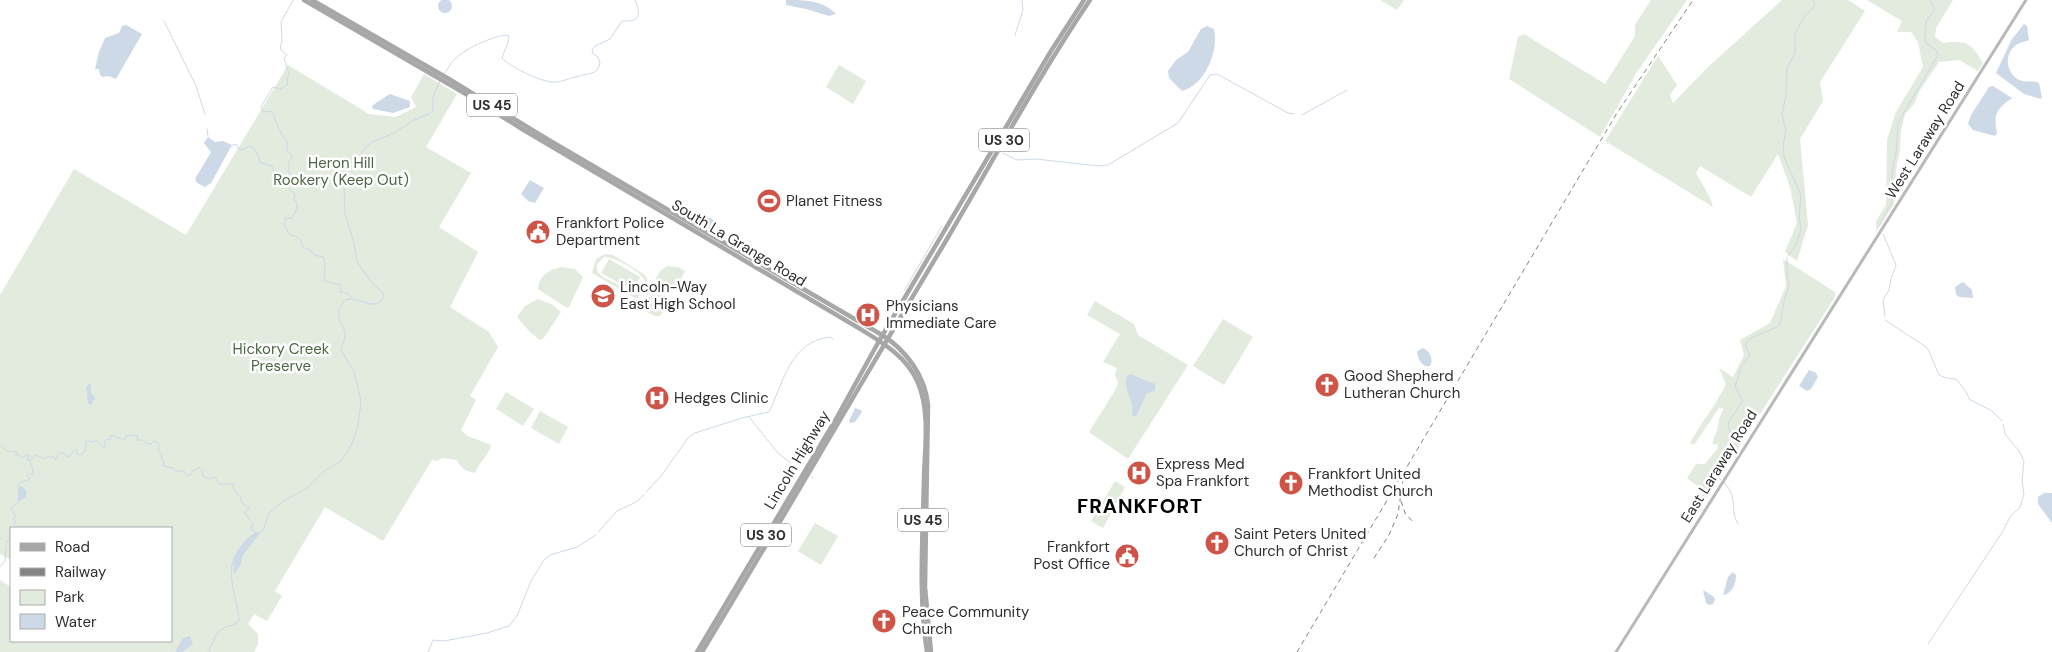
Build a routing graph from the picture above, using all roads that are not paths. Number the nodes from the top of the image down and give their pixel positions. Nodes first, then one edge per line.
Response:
1 (304, 0) edge
2 (312, 0) edge
3 (1084, 0) edge
4 (1090, 0) edge
5 (2026, 0) edge
6 (438, 75) junction
7 (448, 81) junction
8 (918, 281) junction
9 (1843, 292) joint
10 (882, 335) junction
11 (887, 338) junction
12 (879, 341) junction
13 (884, 344) junction
14 (697, 652) edge
15 (702, 652) edge
16 (927, 652) edge
17 (931, 652) edge
18 (1616, 652) edge

1 - 6 main road, South La Grange Road / US 45
2 - 6 main road, South La Grange Road / US 45
3 - 8 main road, US 30
4 - 8 main road, US 30
5 - 9 main road, West Laraway Road
6 - 7 main road, South La Grange Road / US 45
7 - 10 main road, South La Grange Road / US 45
7 - 12 main road, South La Grange Road / US 45
8 - 10 main road, Lincoln Highway / US 30
8 - 11 main road, Lincoln Highway / US 30
9 - 18 main road, East Laraway Road
10 - 11 main road, South La Grange Road / US 45
10 - 12 main road, Lincoln Highway / US 30
11 - 13 main road, Lincoln Highway / US 30
11 - 17 main road, South La Grange Road / US 45
12 - 13 main road, South La Grange Road / US 45
12 - 14 main road, Lincoln Highway / US 30
13 - 15 main road, Lincoln Highway / US 30
13 - 16 main road, South La Grange Road / US 45

